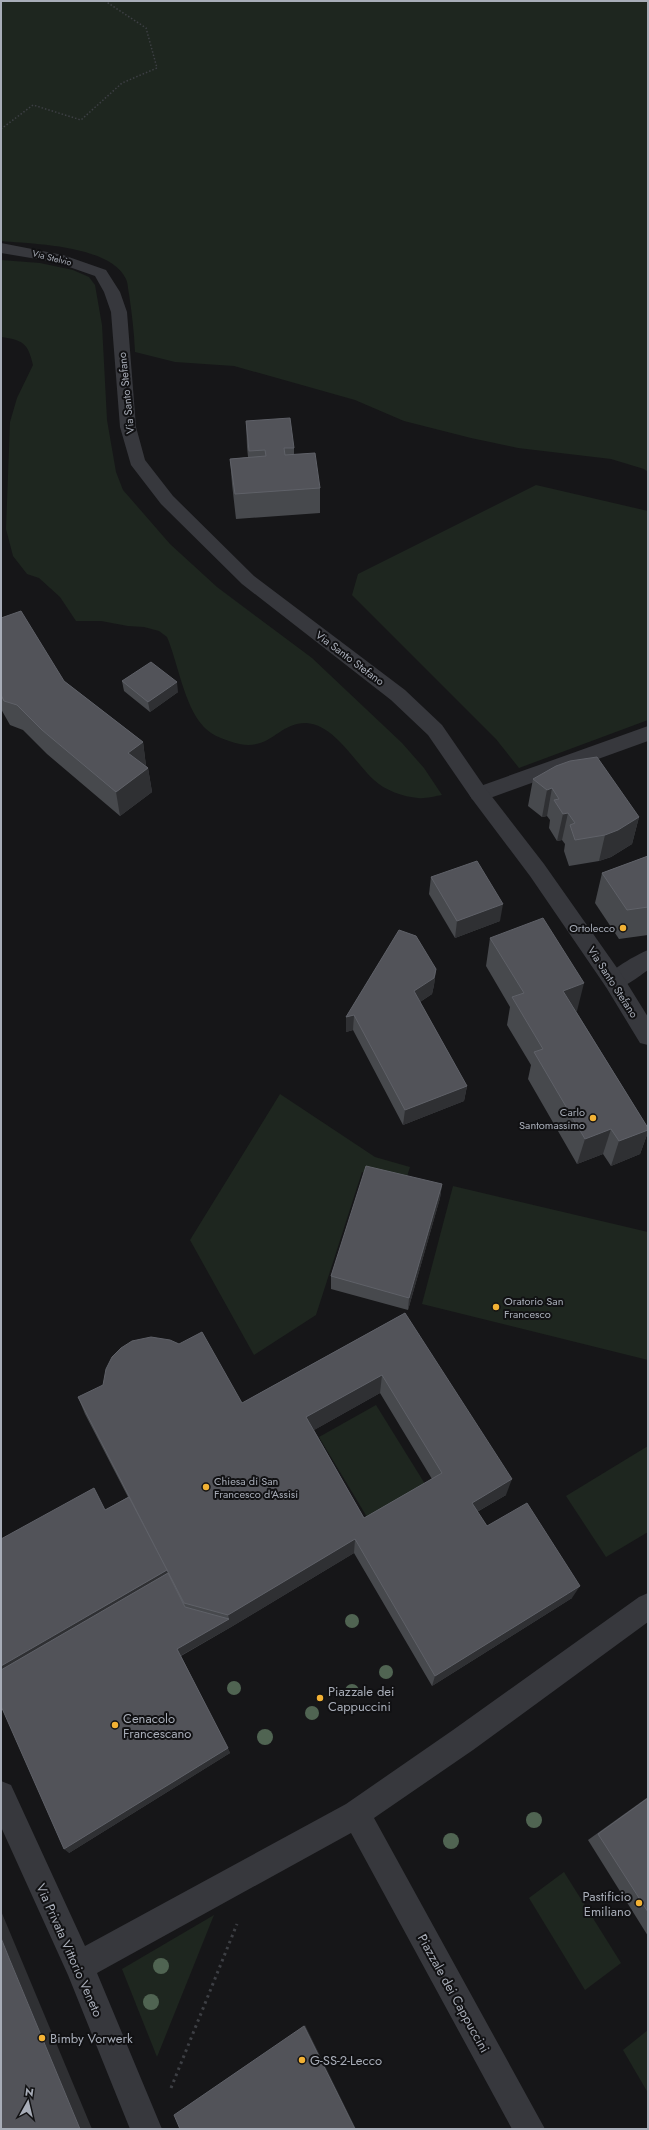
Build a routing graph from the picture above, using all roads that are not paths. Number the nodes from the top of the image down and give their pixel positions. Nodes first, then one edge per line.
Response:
1 (1, 248) edge
2 (101, 273) joint
3 (648, 733) edge
4 (478, 794) junction
5 (648, 959) edge
6 (614, 981) junction
7 (648, 1036) edge
8 (648, 1606) edge
9 (1, 1795) edge
10 (356, 1814) junction
11 (79, 1966) junction
12 (146, 2129) edge
13 (530, 2129) edge

1 - 2 street, Via Stelvio
2 - 4 street, Via Santo Stefano
3 - 4 street
4 - 6 street, Via Santo Stefano
5 - 6 street
6 - 7 street, Via Santo Stefano
8 - 10 street
9 - 11 street, Via Privata Vittorio Veneto
10 - 11 street
10 - 13 street, Piazzale dei Cappuccini
11 - 12 street, Via Privata Vittorio Veneto

